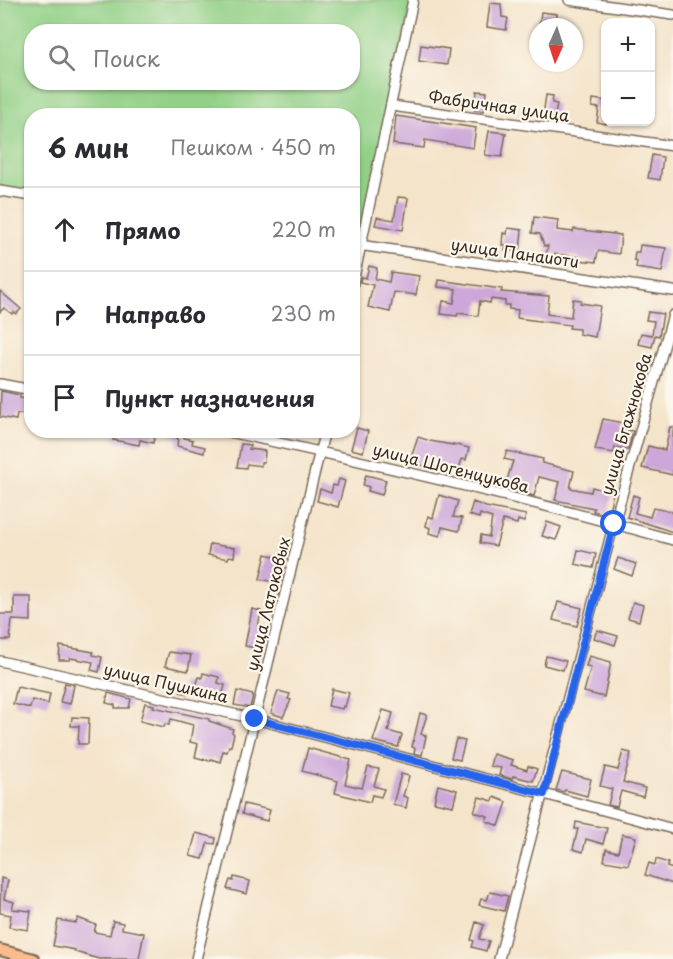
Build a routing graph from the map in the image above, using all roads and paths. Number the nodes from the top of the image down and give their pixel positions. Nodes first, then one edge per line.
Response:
1 (413, 0) edge
2 (569, 0) edge
3 (673, 15) edge
4 (392, 106) junction
5 (673, 146) edge
6 (0, 191) edge
7 (24, 195) edge
8 (360, 232) edge
9 (360, 244) edge
10 (673, 291) edge
11 (673, 315) edge
12 (0, 384) edge
13 (24, 388) edge
14 (257, 438) edge
15 (324, 438) edge
16 (321, 452) junction
17 (614, 524) junction
18 (673, 540) edge
19 (0, 661) edge
20 (255, 719) junction
21 (544, 794) junction
22 (673, 830) edge
23 (0, 950) edge
24 (34, 959) edge
25 (196, 959) edge
26 (499, 959) edge

1 - 4 street
2 - 3 street
4 - 5 street, Фабричная улица
4 - 8 street
6 - 7 street
9 - 10 street, улица Панаиоти
11 - 17 street, улица Бгажнокова
12 - 13 street
14 - 16 street, улица Шогенцукова
15 - 16 street, улица Латоковых
16 - 17 street, улица Шогенцукова
16 - 20 street, улица Латоковых
17 - 18 street, улица Шогенцукова
17 - 21 street, улица Бгажнокова
19 - 20 street, улица Пушкина
20 - 21 street, улица Пушкина
20 - 25 street, улица Латоковых
21 - 22 street, улица Пушкина
21 - 26 street, улица Бгажнокова
23 - 24 main road

